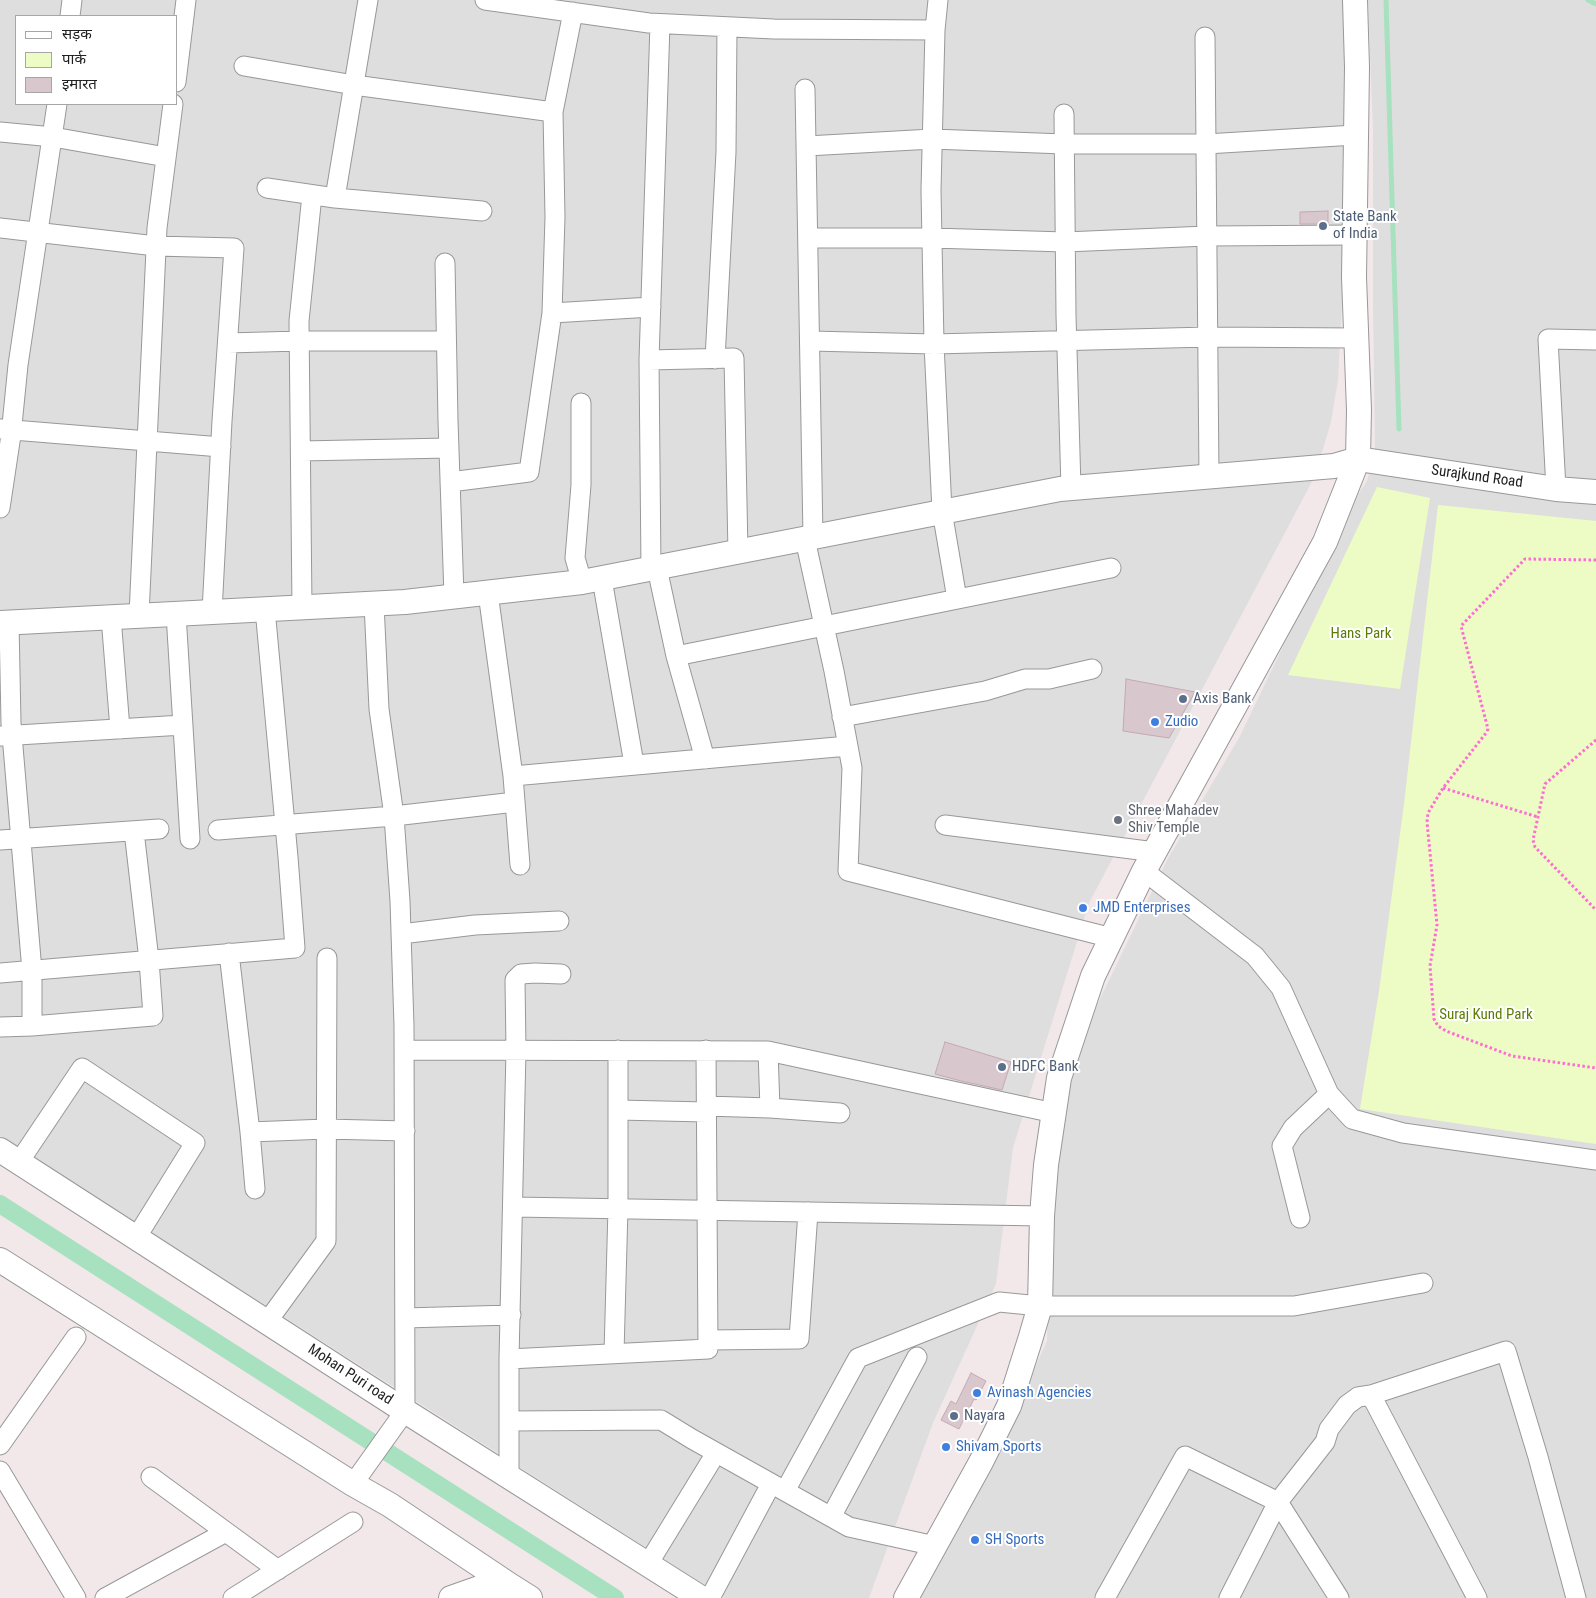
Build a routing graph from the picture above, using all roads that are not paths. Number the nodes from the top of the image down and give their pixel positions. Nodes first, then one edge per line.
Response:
1 (72, 0) edge
2 (186, 0) edge
3 (368, 0) edge
4 (484, 0) edge
5 (938, 0) edge
6 (1355, 0) edge
7 (573, 12) junction
8 (70, 15) edge
9 (660, 24) junction
10 (727, 27) junction
11 (935, 30) junction
12 (1205, 38) dead end
13 (178, 66) edge
14 (244, 66) dead end
15 (354, 85) junction
16 (805, 89) dead end
17 (57, 105) edge
18 (173, 105) edge
19 (553, 112) junction
20 (1064, 114) dead end
21 (0, 132) edge
22 (1355, 135) junction
23 (52, 137) junction
24 (932, 139) junction
25 (1064, 144) junction
26 (1206, 144) junction
27 (807, 146) junction
28 (166, 158) junction
29 (268, 188) dead end
30 (312, 194) junction
31 (335, 198) junction
32 (482, 211) dead end
33 (0, 228) edge
34 (38, 231) junction
35 (1354, 235) junction
36 (1207, 236) junction
37 (809, 238) junction
38 (932, 238) junction
39 (1065, 242) junction
40 (156, 246) junction
41 (445, 263) dead end
42 (650, 307) junction
43 (552, 313) junction
44 (1208, 337) junction
45 (1356, 338) junction
46 (1596, 340) edge
47 (300, 341) junction
48 (811, 341) junction
49 (1066, 341) junction
50 (228, 342) junction
51 (446, 342) junction
52 (934, 344) junction
53 (715, 359) junction
54 (649, 360) junction
55 (581, 403) dead end
56 (6, 429) edge
57 (146, 442) junction
58 (221, 447) junction
59 (449, 448) junction
60 (300, 451) junction
61 (1358, 459) junction
62 (1210, 476) junction
63 (450, 482) junction
64 (1071, 488) junction
65 (1556, 489) junction
66 (1596, 492) edge
67 (0, 508) edge
68 (942, 512) junction
69 (809, 538) junction
70 (738, 552) junction
71 (654, 568) junction
72 (1111, 568) dead end
73 (592, 580) junction
74 (488, 593) junction
75 (454, 596) junction
76 (957, 599) junction
77 (374, 604) junction
78 (302, 607) junction
79 (265, 609) junction
80 (212, 612) junction
81 (176, 614) junction
82 (139, 615) junction
83 (112, 617) junction
84 (4, 623) edge
85 (824, 625) junction
86 (676, 656) junction
87 (1092, 669) dead end
88 (842, 717) junction
89 (183, 724) junction
90 (120, 729) junction
91 (6, 735) edge
92 (848, 746) junction
93 (705, 759) junction
94 (634, 764) junction
95 (513, 776) junction
96 (515, 802) junction
97 (394, 816) junction
98 (285, 824) junction
99 (945, 825) dead end
100 (159, 829) dead end
101 (218, 830) dead end
102 (134, 831) junction
103 (21, 838) junction
104 (190, 839) dead end
105 (0, 840) edge
106 (1150, 862) junction
107 (520, 865) dead end
108 (559, 921) dead end
109 (401, 934) junction
110 (1112, 938) junction
111 (229, 953) junction
112 (326, 958) dead end
113 (149, 960) junction
114 (32, 971) junction
115 (0, 973) edge
116 (562, 974) dead end
117 (33, 1026) junction
118 (0, 1028) edge
119 (404, 1050) junction
120 (516, 1050) junction
121 (618, 1050) junction
122 (706, 1050) junction
123 (768, 1051) junction
124 (1328, 1094) junction
125 (770, 1108) junction
126 (706, 1109) junction
127 (618, 1110) junction
128 (840, 1113) dead end
129 (1054, 1113) junction
130 (326, 1129) junction
131 (405, 1131) junction
132 (250, 1132) junction
133 (10, 1156) edge
134 (1596, 1160) edge
135 (255, 1189) dead end
136 (514, 1207) junction
137 (618, 1208) junction
138 (707, 1210) junction
139 (808, 1212) junction
140 (1042, 1216) junction
141 (1300, 1218) dead end
142 (136, 1238) junction
143 (0, 1260) edge
144 (1424, 1283) dead end
145 (1040, 1306) junction
146 (511, 1315) junction
147 (405, 1318) junction
148 (267, 1322) junction
149 (76, 1337) dead end
150 (708, 1340) junction
151 (614, 1353) junction
152 (917, 1357) dead end
153 (509, 1359) junction
154 (1371, 1395) junction
155 (405, 1411) junction
156 (509, 1421) junction
157 (0, 1445) edge
158 (716, 1453) junction
159 (0, 1471) edge
160 (509, 1476) junction
161 (151, 1477) dead end
162 (353, 1484) junction
163 (778, 1488) junction
164 (1278, 1502) junction
165 (831, 1517) junction
166 (353, 1522) dead end
167 (226, 1532) junction
168 (935, 1546) junction
169 (648, 1564) junction
170 (278, 1570) junction
171 (520, 1592) edge
172 (76, 1598) edge
173 (105, 1598) edge
174 (233, 1598) edge
175 (451, 1598) edge
176 (701, 1598) edge
177 (710, 1598) edge
178 (906, 1598) edge
179 (1105, 1598) edge
180 (1229, 1598) edge
181 (1339, 1598) edge
182 (1477, 1598) edge
183 (1576, 1598) edge

1 - 8 street
2 - 13 street
3 - 15 street
4 - 7 street
5 - 11 street
6 - 22 street
7 - 9 street
7 - 19 street
9 - 10 street
9 - 42 street
10 - 11 street
10 - 53 street
11 - 24 street
12 - 26 street
14 - 15 street
15 - 19 street
15 - 31 street
16 - 27 street
17 - 23 street
18 - 28 street
19 - 43 street
20 - 25 street
21 - 23 street
22 - 26 street
22 - 35 street
23 - 28 street
23 - 34 street
24 - 25 street
24 - 27 street
24 - 38 street
25 - 26 street
25 - 39 street
26 - 36 street
27 - 37 street
28 - 40 street
29 - 30 street
30 - 31 street
30 - 47 street
31 - 32 street
33 - 34 street
34 - 40 street
34 - 56 street
35 - 36 street
35 - 45 street
36 - 39 street
36 - 44 street
37 - 38 street
37 - 48 street
38 - 39 street
38 - 52 street
39 - 49 street
40 - 50 street
40 - 57 street
41 - 51 street
42 - 43 street
42 - 54 street
43 - 63 street
44 - 45 street
44 - 49 street
44 - 62 street
45 - 61 street
46 - 65 street
47 - 50 street
47 - 51 street
47 - 60 street
48 - 52 street
48 - 69 street
49 - 52 street
49 - 64 street
50 - 58 street
51 - 59 street
52 - 68 street
53 - 54 street
53 - 70 street
54 - 71 street
55 - 73 street
56 - 57 street
56 - 67 street
57 - 58 street
57 - 82 street
58 - 80 street
59 - 60 street
59 - 63 street
60 - 78 street
61 - 62 street
61 - 65 street, Surajkund Road
61 - 106 street
62 - 64 street
63 - 75 street
64 - 68 street
65 - 66 street, Surajkund Road
68 - 69 street
68 - 76 street
69 - 70 street
69 - 85 street
70 - 71 street
71 - 73 street
71 - 86 street
72 - 76 street
73 - 74 street
73 - 94 street
74 - 75 street
74 - 95 street
75 - 77 street
76 - 85 street
77 - 78 street
77 - 97 street
78 - 79 street
79 - 80 street
79 - 98 street
80 - 81 street
81 - 82 street
81 - 89 street
82 - 83 street
83 - 84 street
83 - 90 street
84 - 91 street
85 - 86 street
85 - 88 street
86 - 93 street
87 - 88 street
88 - 92 street
89 - 90 street
89 - 104 street
90 - 91 street
91 - 103 street
92 - 93 street
92 - 110 street
93 - 94 street
94 - 95 street
95 - 96 street
96 - 97 street
96 - 107 street
97 - 98 street
97 - 109 street
98 - 101 street
98 - 111 street
99 - 106 street
100 - 102 street
102 - 103 street
102 - 113 street
103 - 105 street
103 - 114 street
106 - 110 street
106 - 124 street
108 - 109 street
109 - 119 street
110 - 129 street
111 - 113 street
111 - 132 street
112 - 130 street
113 - 114 street
113 - 117 street
114 - 115 street
114 - 117 street
116 - 120 street
117 - 118 street
119 - 120 street
119 - 131 street
120 - 121 street
120 - 136 street
121 - 122 street
121 - 127 street
122 - 123 street
122 - 126 street
123 - 125 street
123 - 129 street
124 - 134 street
124 - 141 street
125 - 126 street
125 - 128 street
126 - 127 street
126 - 138 street
127 - 137 street
129 - 140 street
130 - 131 street
130 - 132 street
130 - 148 street
131 - 147 street
132 - 135 street
133 - 142 street, Mohan Puri road
133 - 142 street
136 - 137 street
136 - 146 street
137 - 138 street
137 - 151 street
138 - 139 street
138 - 150 street
139 - 140 street
139 - 150 street
140 - 145 street
142 - 148 street, Mohan Puri road
143 - 162 street
144 - 145 street
145 - 163 street
145 - 168 street
146 - 147 street
146 - 153 street
147 - 155 street
148 - 155 street, Mohan Puri road
149 - 157 street
150 - 151 street
151 - 153 street
152 - 165 street
153 - 156 street
154 - 164 street
154 - 182 street
154 - 183 street
155 - 160 street, Mohan Puri road
155 - 162 street
156 - 158 street
156 - 160 street
158 - 163 street
158 - 169 street
159 - 172 street
160 - 169 street, Mohan Puri road
161 - 167 street
162 - 171 street
163 - 165 street
163 - 177 street
164 - 179 street
164 - 180 street
164 - 181 street
165 - 168 street
166 - 170 street
167 - 170 street
167 - 173 street
168 - 178 street
169 - 176 street, Mohan Puri road
170 - 174 street
171 - 175 street

